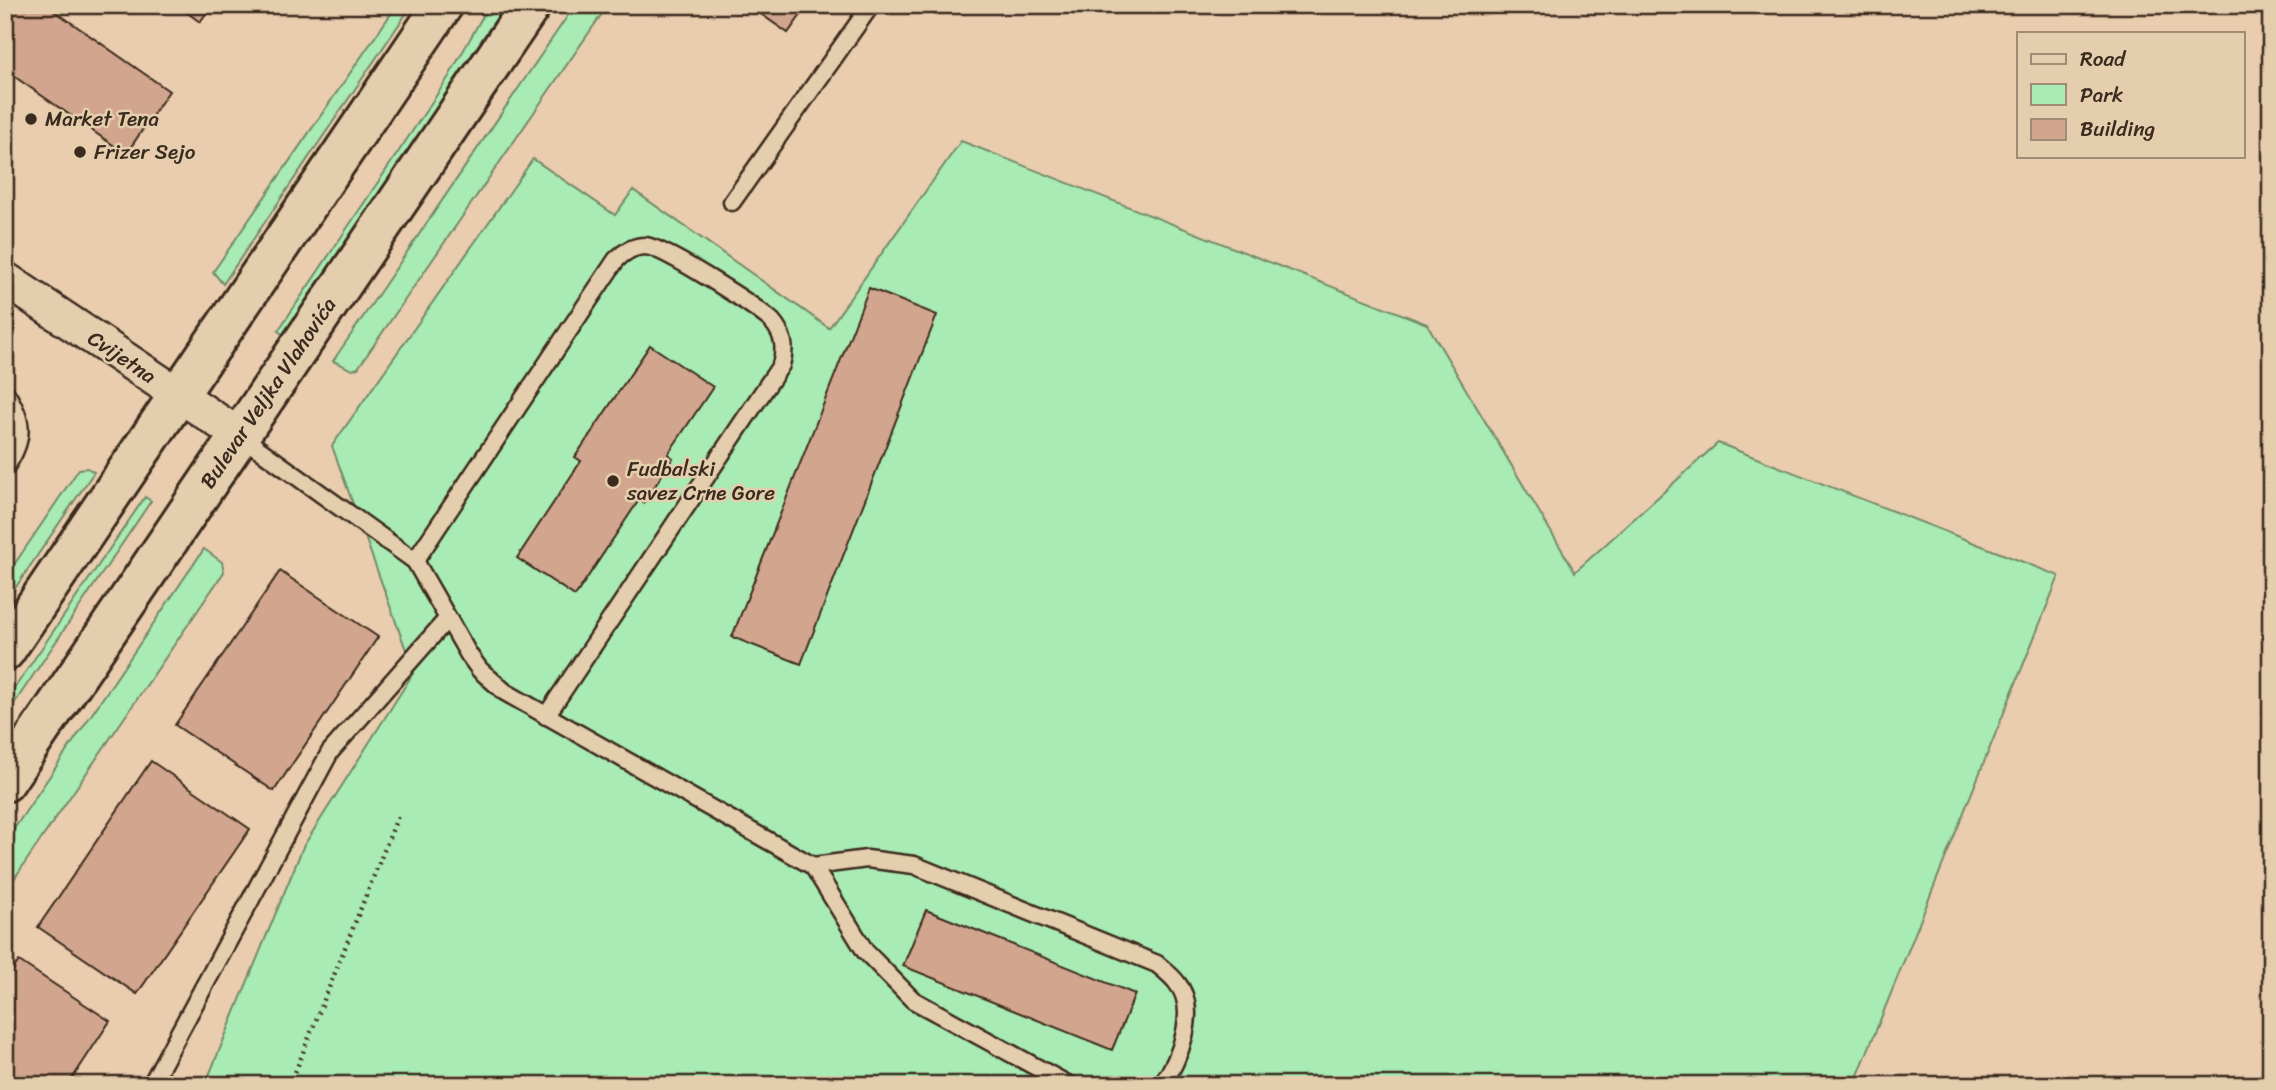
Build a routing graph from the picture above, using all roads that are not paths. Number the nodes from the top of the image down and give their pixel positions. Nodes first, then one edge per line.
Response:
1 (443, 5) edge
2 (531, 5) edge
3 (871, 5) edge
4 (732, 202) dead end
5 (5, 279) edge
6 (5, 391) edge
7 (180, 396) junction
8 (239, 435) junction
9 (5, 468) edge
10 (415, 561) junction
11 (448, 618) junction
12 (5, 651) edge
13 (546, 716) junction
14 (5, 782) edge
15 (813, 866) junction
16 (151, 1085) edge
17 (1069, 1085) edge
18 (1161, 1085) edge

1 - 7 main road
2 - 8 main road, Bulevar Veljka Vlahovića
3 - 4 lane
5 - 7 street, Cvijetna
6 - 9 lane
7 - 8 street, Cvijetna
7 - 12 main road
8 - 10 lane
8 - 14 main road, Bulevar Veljka Vlahovića
10 - 11 lane
10 - 13 lane
11 - 13 lane
11 - 16 lane
13 - 15 lane
15 - 17 lane
15 - 18 lane

